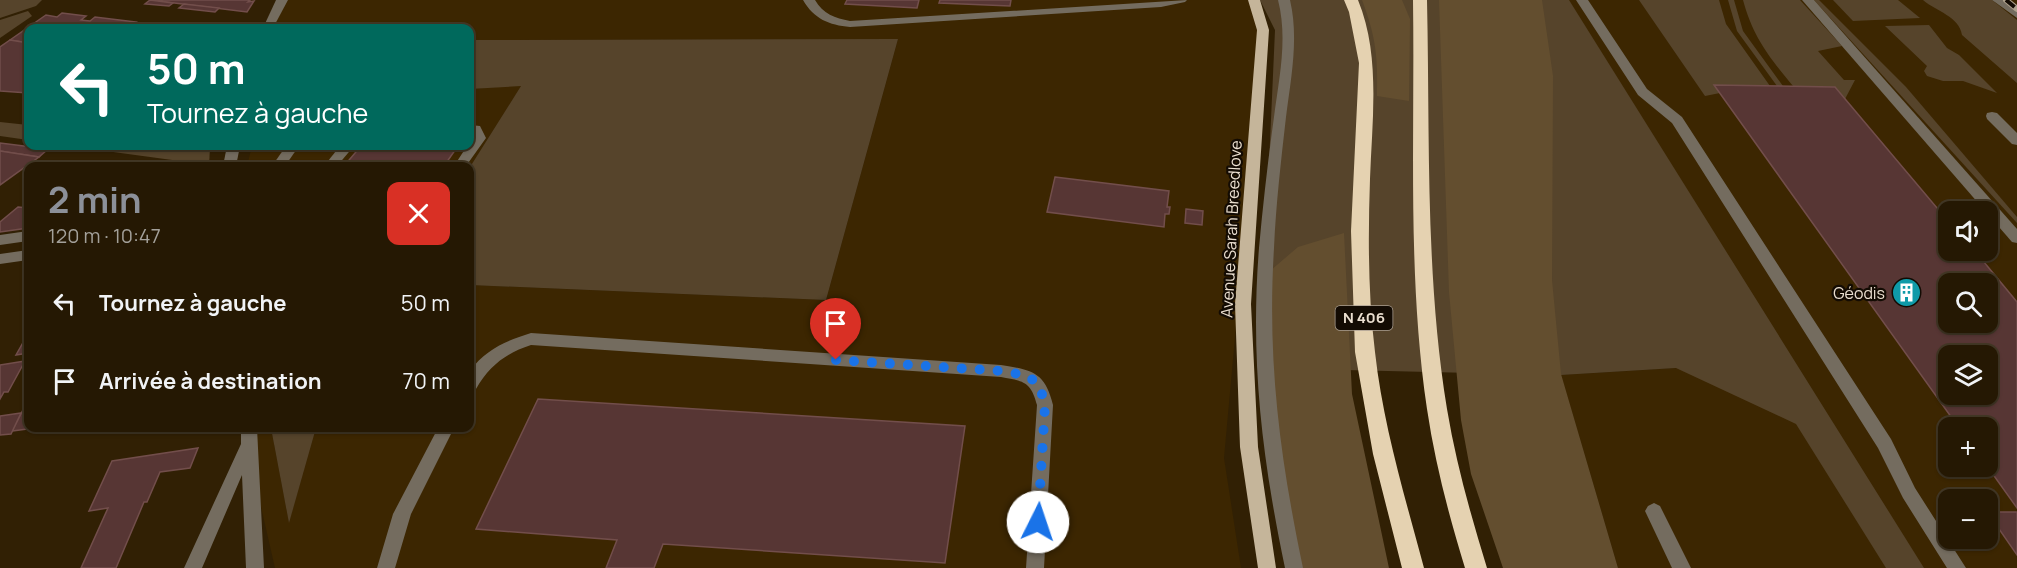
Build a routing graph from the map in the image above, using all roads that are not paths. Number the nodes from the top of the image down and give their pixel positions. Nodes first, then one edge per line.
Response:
1 (282, 0) edge
2 (809, 0) edge
3 (1181, 0) edge
4 (1254, 0) edge
5 (1284, 0) edge
6 (1351, 0) edge
7 (1420, 0) edge
8 (1582, 0) edge
9 (1808, 0) edge
10 (1998, 0) edge
11 (1099, 4) edge
12 (2017, 15) edge
13 (270, 24) edge
14 (1992, 116) dead end
15 (474, 129) edge
16 (2017, 141) edge
17 (474, 145) edge
18 (344, 150) edge
19 (333, 162) edge
20 (24, 237) edge
21 (2017, 238) edge
22 (0, 240) edge
23 (24, 256) edge
24 (0, 259) edge
25 (474, 379) edge
26 (444, 432) edge
27 (249, 435) edge
28 (1654, 511) dead end
29 (193, 568) edge
30 (255, 568) edge
31 (385, 568) edge
32 (1035, 568) edge
33 (1267, 568) edge
34 (1294, 568) edge
35 (1413, 568) edge
36 (1476, 568) edge
37 (1682, 568) edge
38 (1957, 568) edge

1 - 13 street
2 - 11 street
3 - 11 street
4 - 33 main road, Avenue Sarah Breedlove
5 - 34 street
6 - 35 highway, N 406
7 - 36 highway
8 - 38 street
9 - 21 street
10 - 12 street
14 - 16 street
15 - 17 street
18 - 19 street
20 - 22 street
23 - 24 street
25 - 32 street
26 - 31 street
27 - 29 street
27 - 30 street
28 - 37 street

